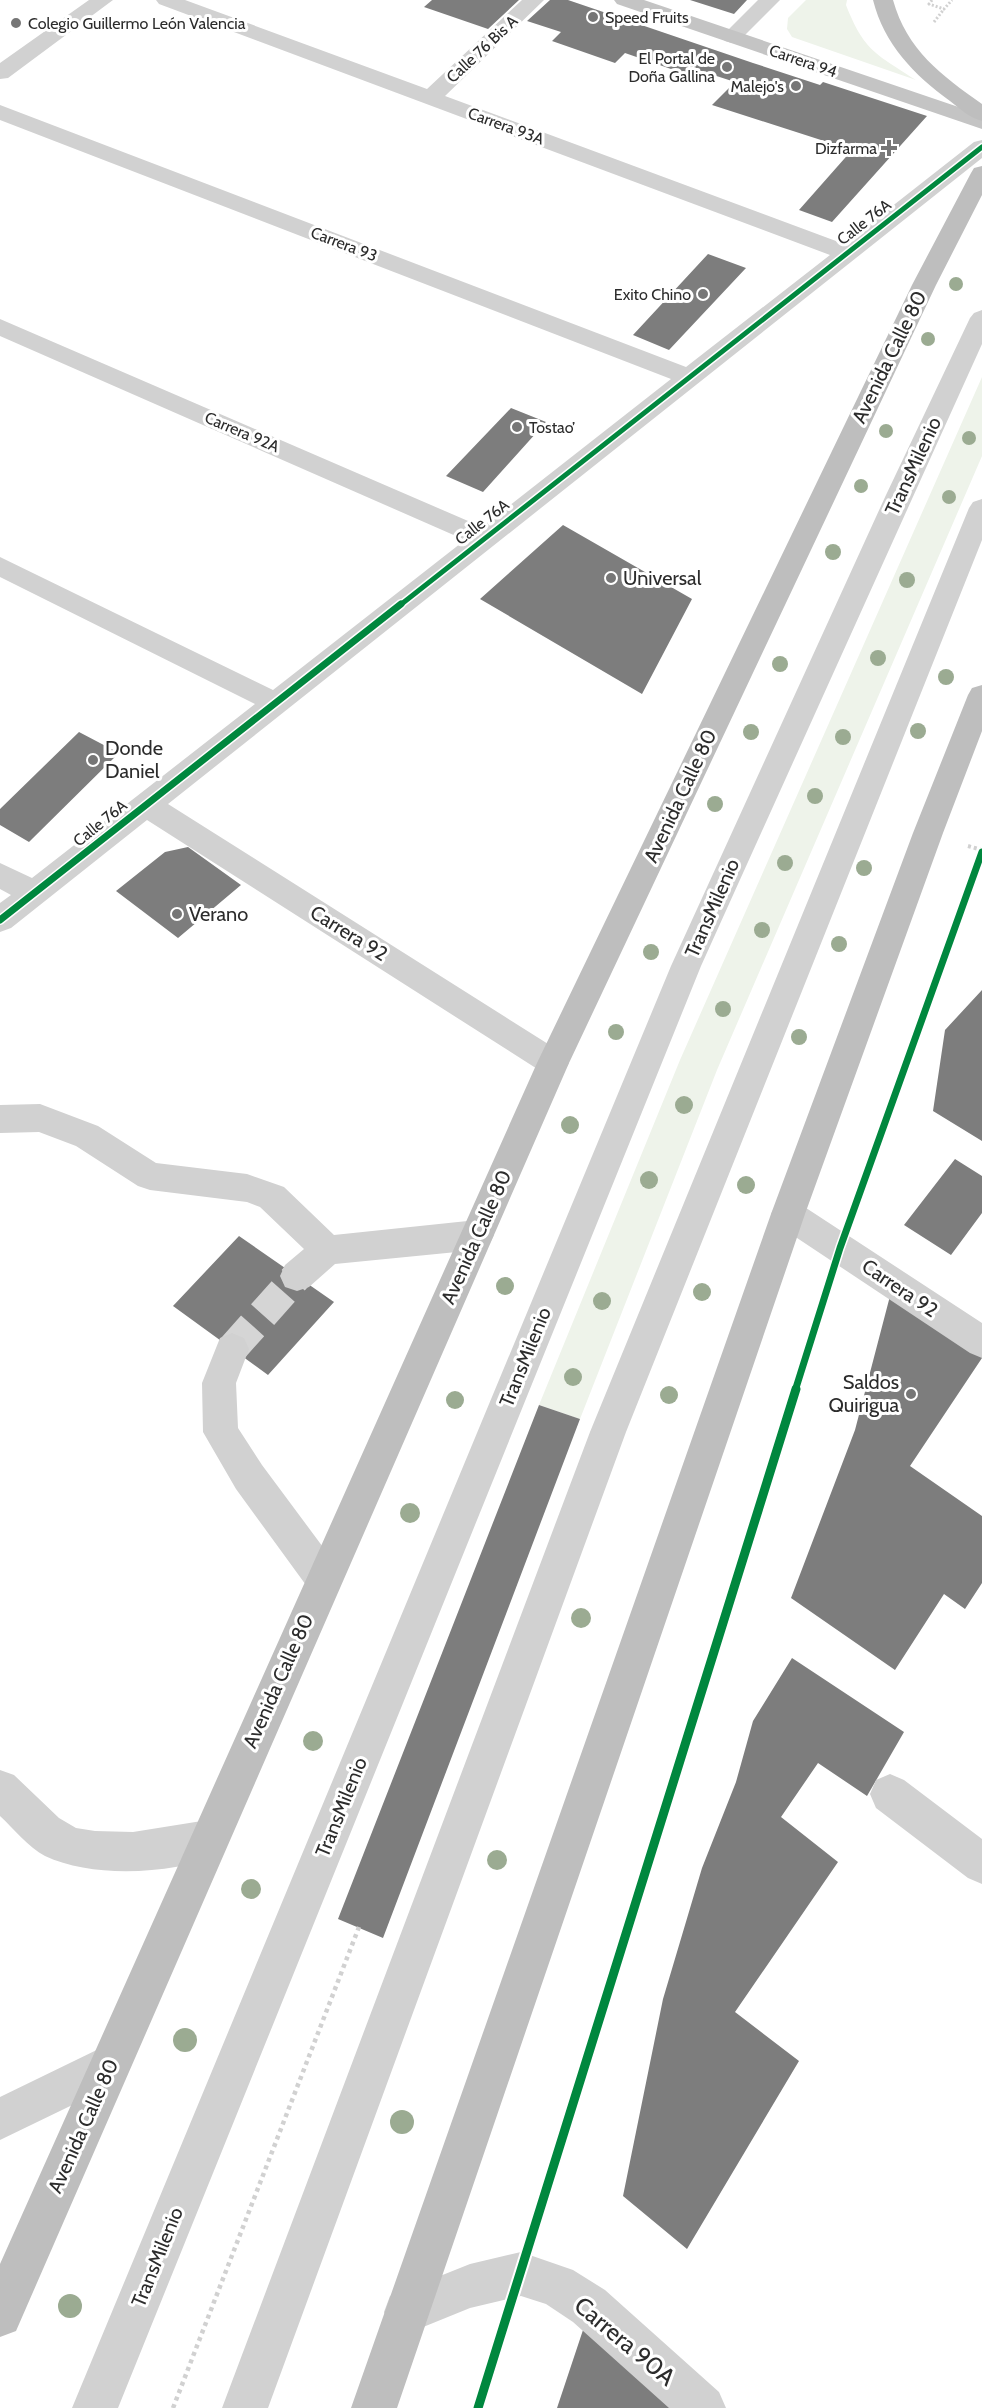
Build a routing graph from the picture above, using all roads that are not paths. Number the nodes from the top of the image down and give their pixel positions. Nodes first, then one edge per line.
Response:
1 (103, 0) edge
2 (166, 0) edge
3 (534, 0) edge
4 (624, 0) edge
5 (770, 0) edge
6 (883, 0) edge
7 (732, 37) junction
8 (0, 73) edge
9 (430, 98) junction
10 (0, 112) edge
11 (982, 114) edge
12 (982, 122) edge
13 (982, 147) edge
14 (982, 172) edge
15 (846, 253) junction
16 (982, 318) edge
17 (0, 327) edge
18 (689, 376) junction
19 (982, 508) edge
20 (483, 538) junction
21 (0, 566) edge
22 (982, 695) edge
23 (274, 702) junction
24 (145, 804) junction
25 (0, 875) edge
26 (34, 893) junction
27 (0, 920) edge
28 (553, 1063) junction
29 (0, 1119) edge
30 (788, 1214) junction
31 (477, 1235) junction
32 (327, 1250) junction
33 (297, 1276) tunnel mouth
34 (982, 1342) edge
35 (232, 1349) tunnel mouth
36 (324, 1579) junction
37 (0, 1789) edge
38 (890, 1794) dead end
39 (208, 1840) junction
40 (982, 1864) edge
41 (109, 2065) junction
42 (0, 2119) edge
43 (406, 2312) junction
44 (0, 2315) edge
45 (95, 2408) edge
46 (245, 2408) edge
47 (374, 2408) edge
48 (703, 2408) edge

1 - 8 street
2 - 9 street, Carrera 93A
3 - 9 street, Calle 76 Bis A
4 - 7 main road, Carrera 94
5 - 7 street
6 - 11 highway
7 - 12 main road, Carrera 94
9 - 15 street, Carrera 93A
10 - 18 street, Carrera 93
13 - 15 street, Calle 76A
14 - 28 highway, Avenida Calle 80
15 - 18 street, Calle 76A
16 - 45 street, TransMilenio
17 - 20 street, Carrera 92A
18 - 20 street, Calle 76A
19 - 46 street
20 - 23 street, Calle 76A
21 - 23 street
22 - 30 highway
23 - 24 street, Calle 76A
24 - 26 street, Calle 76A
24 - 28 street, Carrera 92
25 - 26 street
26 - 27 street, Calle 76A
28 - 31 highway, Avenida Calle 80
29 - 32 street
30 - 34 street, Carrera 92
30 - 43 highway
31 - 32 street
31 - 36 highway, Avenida Calle 80
32 - 33 street
35 - 36 street
36 - 39 highway, Avenida Calle 80
37 - 39 street
38 - 40 street
39 - 41 highway, Avenida Calle 80
41 - 42 street
41 - 44 highway, Avenida Calle 80
43 - 47 highway
43 - 48 street, Carrera 90A

